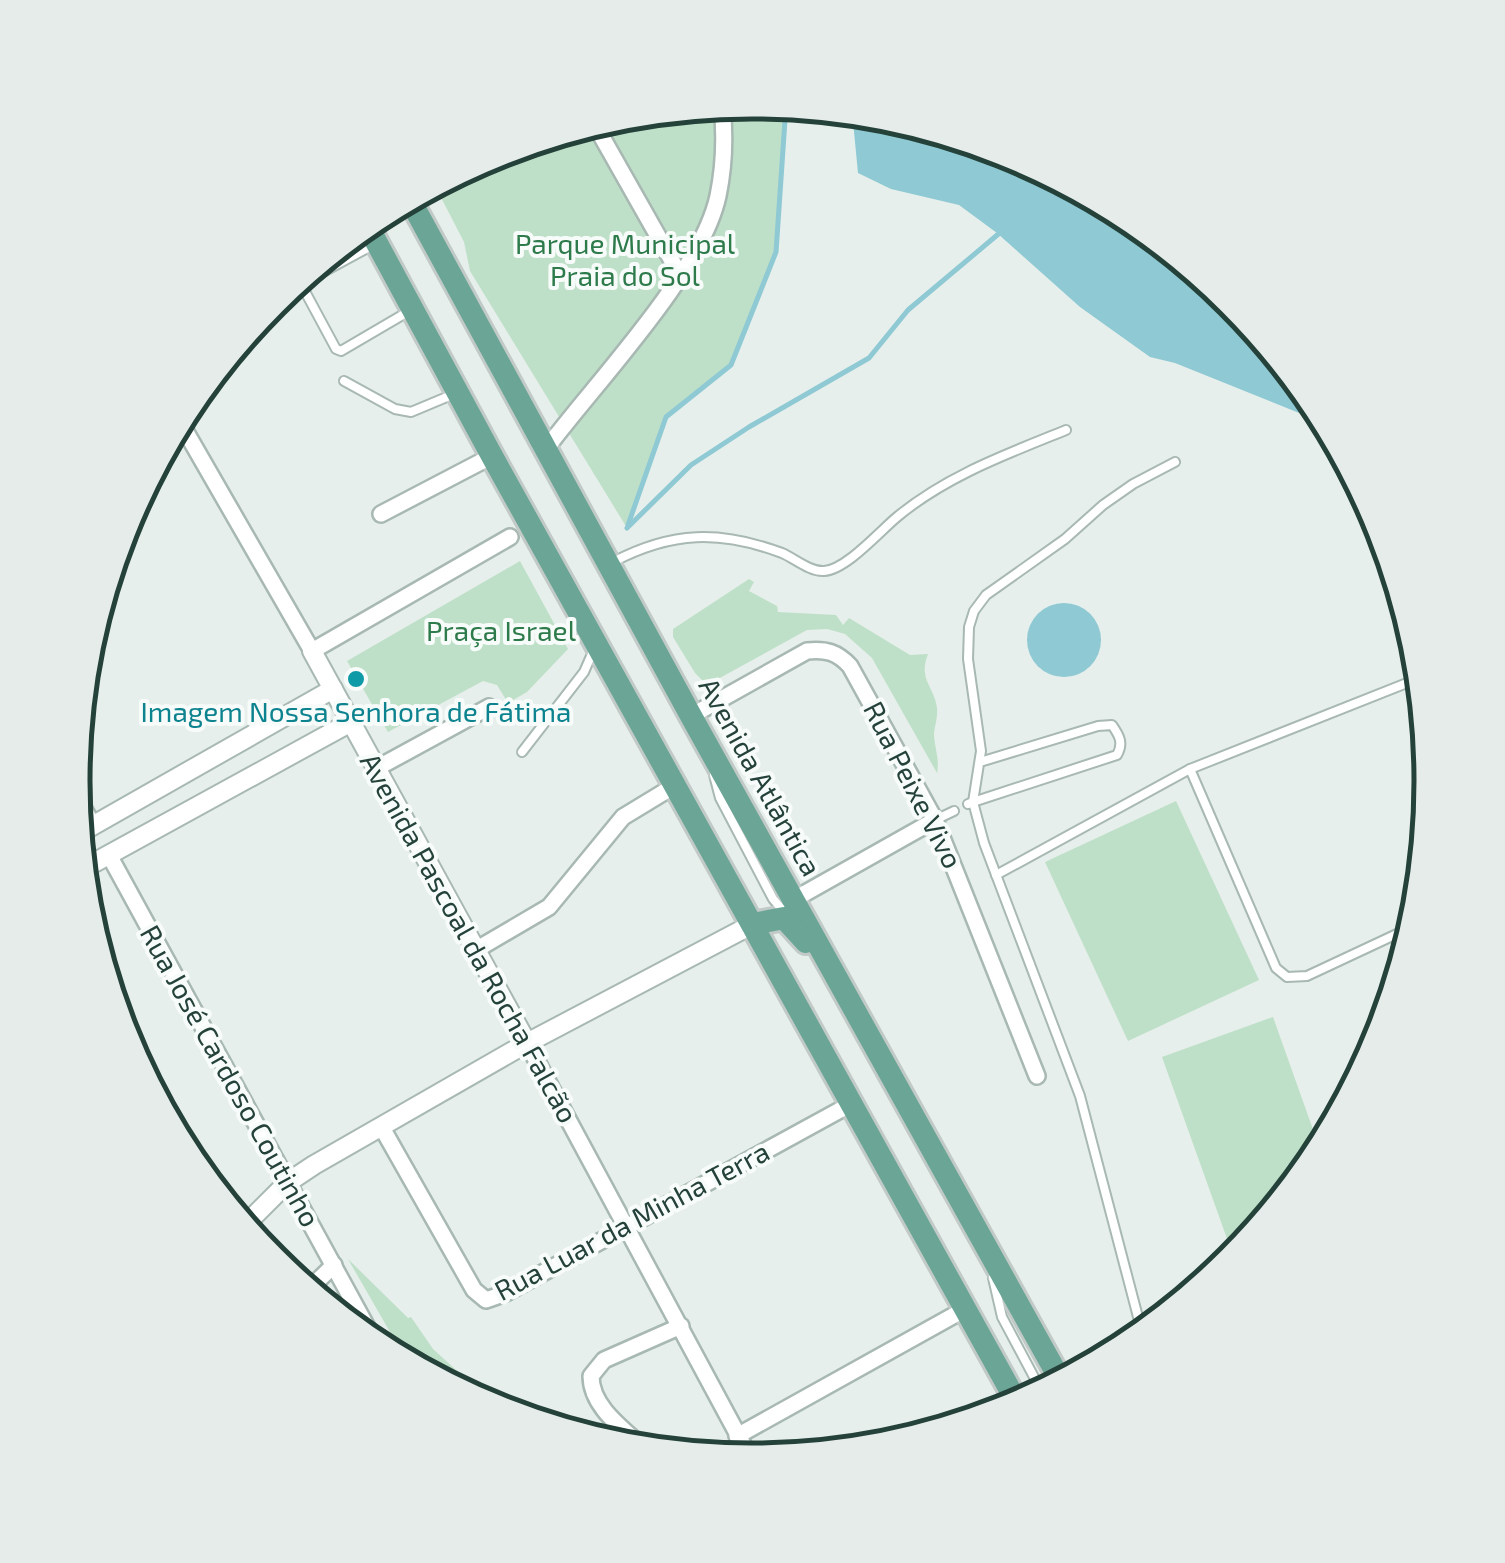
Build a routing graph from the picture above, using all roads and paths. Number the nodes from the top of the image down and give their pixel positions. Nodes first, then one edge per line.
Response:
1 (722, 120) edge
2 (602, 137) edge
3 (416, 211) edge
4 (373, 239) edge
5 (680, 276) junction
6 (306, 293) edge
7 (413, 309) junction
8 (344, 382) dead end
9 (458, 392) junction
10 (1066, 430) dead end
11 (187, 436) edge
12 (546, 449) junction
13 (492, 456) junction
14 (1176, 462) dead end
15 (382, 514) dead end
16 (510, 537) dead end
17 (609, 564) junction
18 (596, 643) junction
19 (312, 651) junction
20 (1407, 683) edge
21 (333, 690) junction
22 (488, 707) dead end
23 (691, 716) junction
24 (351, 722) junction
25 (705, 742) junction
26 (522, 752) dead end
27 (980, 762) junction
28 (376, 768) junction
29 (1190, 768) junction
30 (674, 786) junction
31 (971, 803) junction
32 (954, 811) dead end
33 (935, 820) junction
34 (91, 827) edge
35 (109, 855) junction
36 (95, 862) edge
37 (996, 875) junction
38 (793, 900) junction
39 (752, 924) junction
40 (1397, 933) edge
41 (474, 951) junction
42 (829, 966) junction
43 (527, 1043) junction
44 (1037, 1076) dead end
45 (851, 1104) junction
46 (381, 1126) junction
47 (287, 1183) junction
48 (253, 1217) edge
49 (626, 1228) junction
50 (987, 1249) junction
51 (334, 1265) junction
52 (317, 1281) edge
53 (967, 1308) junction
54 (361, 1316) edge
55 (1139, 1319) edge
56 (680, 1326) junction
57 (1055, 1371) edge
58 (1036, 1381) edge
59 (1011, 1392) edge
60 (627, 1432) edge
61 (737, 1436) junction
62 (741, 1444) edge

1 - 5 street
2 - 5 street
3 - 12 main road, Avenida Atlântica
4 - 7 main road
5 - 12 street
6 - 7 lane
7 - 9 main road
8 - 9 lane
9 - 13 main road
10 - 17 lane
11 - 19 street, Avenida Pascoal da Rocha Falcão
12 - 17 main road, Avenida Atlântica
13 - 15 street
13 - 18 main road
14 - 27 lane
16 - 19 street
17 - 23 main road, Avenida Atlântica
18 - 26 lane
18 - 30 main road
19 - 21 street, Avenida Pascoal da Rocha Falcão
20 - 29 lane
21 - 24 street, Avenida Pascoal da Rocha Falcão
21 - 34 street
22 - 28 street
23 - 25 main road, Avenida Atlântica
23 - 33 street, Rua Peixe Vivo
24 - 28 street, Avenida Pascoal da Rocha Falcão
24 - 35 street
25 - 38 main road, Avenida Atlântica
25 - 42 lane
27 - 31 lane
27 - 31 lane
28 - 41 street, Avenida Pascoal da Rocha Falcão
29 - 37 lane
29 - 40 lane
30 - 39 main road
30 - 41 street
31 - 37 lane
32 - 33 lane
33 - 38 street
33 - 44 street, Rua Peixe Vivo
35 - 36 street
35 - 47 street, Rua José Cardoso Coutinho
37 - 55 lane
38 - 42 main road, Avenida Atlântica
39 - 42 main road
39 - 43 street
39 - 45 main road
41 - 43 street, Avenida Pascoal da Rocha Falcão
42 - 50 main road, Avenida Atlântica
43 - 46 street
43 - 49 street, Avenida Pascoal da Rocha Falcão
45 - 49 street, Rua Luar da Minha Terra
45 - 53 main road
46 - 47 street
46 - 49 street, Rua Luar da Minha Terra
47 - 48 street
47 - 51 street, Rua José Cardoso Coutinho
49 - 56 street, Avenida Pascoal da Rocha Falcão
50 - 57 main road, Avenida Atlântica
50 - 58 lane
51 - 52 street
51 - 54 street, Rua José Cardoso Coutinho
53 - 59 main road
53 - 61 street
56 - 60 street
56 - 61 street, Avenida Pascoal da Rocha Falcão
61 - 62 street, Avenida Pascoal da Rocha Falcão

